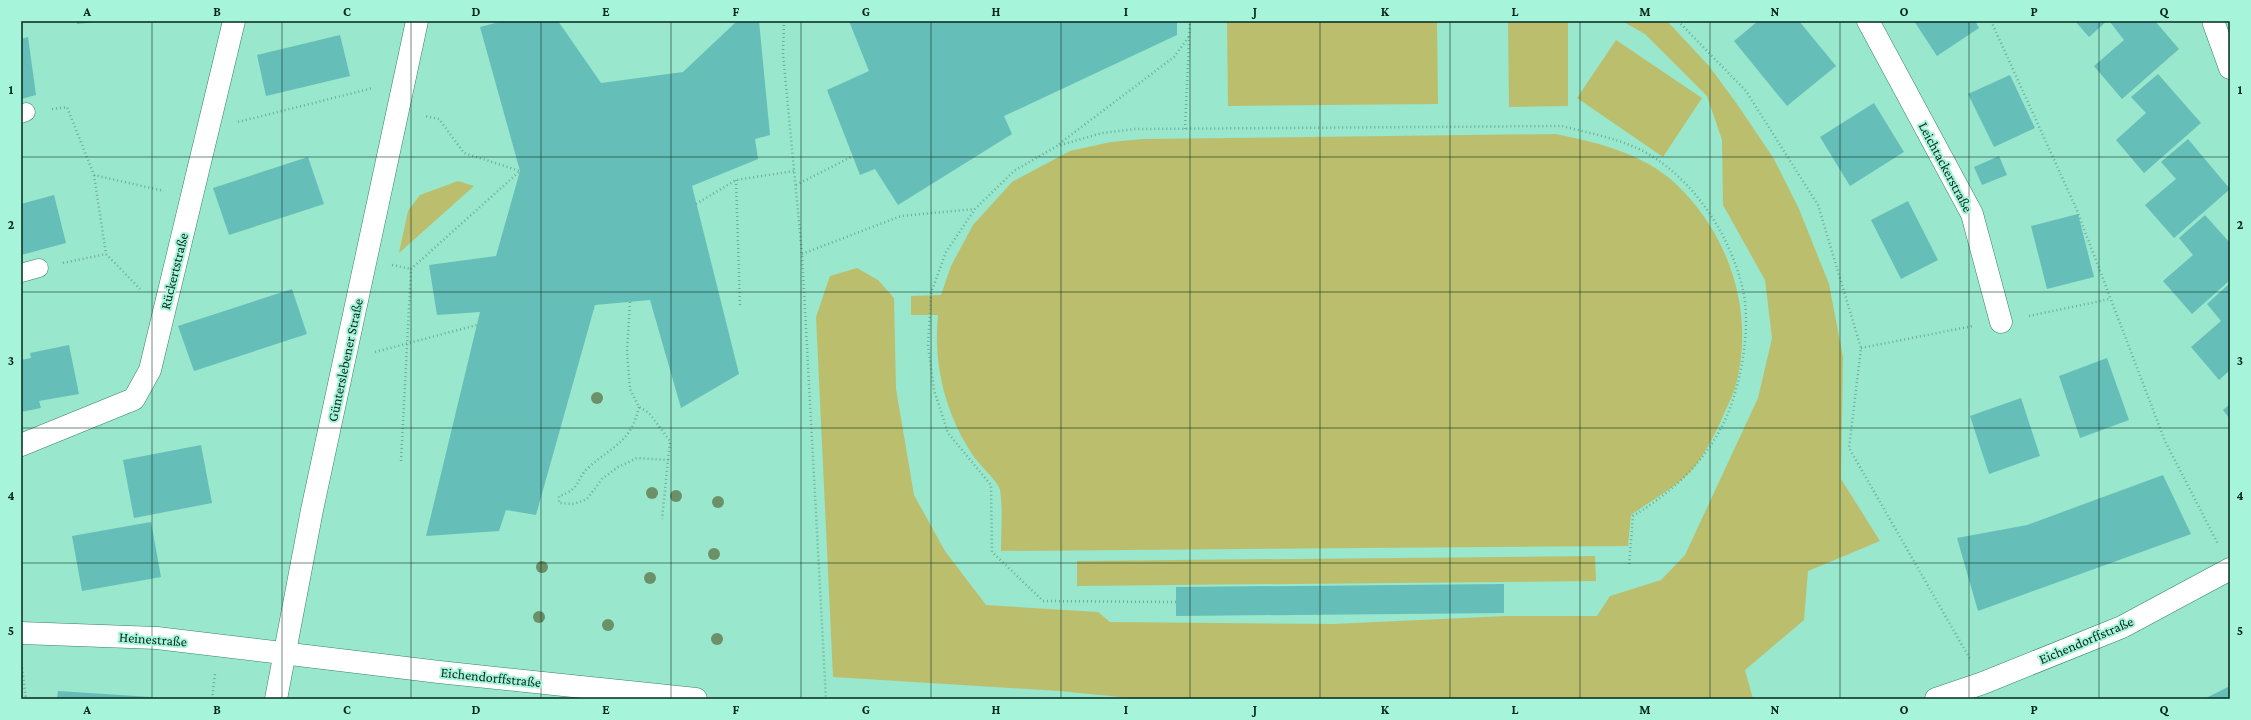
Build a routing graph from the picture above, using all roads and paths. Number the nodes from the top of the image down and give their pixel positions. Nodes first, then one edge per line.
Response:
1 (234, 21) edge
2 (417, 21) edge
3 (784, 21) edge
4 (1190, 21) edge
5 (1678, 21) edge
6 (1868, 21) edge
7 (1991, 21) edge
8 (2213, 21) edge
9 (1190, 35) junction
10 (2230, 68) edge
11 (404, 80) junction
12 (67, 106) dead end
13 (439, 119) dead end
14 (208, 129) junction
15 (1185, 129) junction
16 (1057, 146) junction
17 (853, 156) dead end
18 (794, 171) junction
19 (94, 175) junction
20 (736, 180) junction
21 (796, 185) junction
22 (192, 197) junction
23 (696, 204) dead end
24 (975, 209) junction
25 (106, 254) junction
26 (802, 254) junction
27 (82, 259) dead end
28 (39, 268) dead end
29 (21, 274) edge
30 (630, 302) dead end
31 (740, 306) dead end
32 (164, 313) junction
33 (2001, 322) dead end
34 (477, 325) dead end
35 (1945, 330) dead end
36 (408, 343) junction
37 (1861, 348) junction
38 (345, 360) junction
39 (639, 407) junction
40 (21, 445) edge
41 (669, 460) junction
42 (401, 461) dead end
43 (662, 519) dead end
44 (2219, 546) dead end
45 (1629, 566) dead end
46 (2230, 569) edge
47 (1176, 602) dead end
48 (21, 633) edge
49 (285, 652) junction
50 (21, 660) edge
51 (1983, 683) junction
52 (26, 699) edge
53 (276, 699) edge
54 (696, 699) edge
55 (826, 699) edge
56 (1936, 699) edge

1 - 14 street, Rückertstraße
2 - 11 street, Günterslebener Straße
3 - 18 path
4 - 9 path
5 - 37 path
6 - 33 street, Leichtackerstraße
7 - 44 path
8 - 10 street
9 - 15 path
9 - 16 path
11 - 14 path
11 - 38 street, Günterslebener Straße
12 - 19 path
13 - 36 path
14 - 22 street, Rückertstraße
15 - 16 path
15 - 45 path
16 - 24 path
17 - 21 path
18 - 20 path
18 - 21 path
19 - 22 path
19 - 25 path
20 - 23 path
20 - 31 path
21 - 26 path
22 - 32 street, Rückertstraße
24 - 26 path
24 - 47 path
25 - 27 path
25 - 32 path
26 - 55 path
28 - 29 lane
30 - 39 path
32 - 40 street, Rückertstraße
34 - 36 path
35 - 37 path
36 - 38 path
36 - 42 path
37 - 51 path
38 - 49 street, Günterslebener Straße
39 - 41 path
39 - 41 path
41 - 43 path
46 - 51 street, Eichendorffstraße
48 - 49 street, Heinestraße
49 - 53 street, Günterslebener Straße
49 - 54 street, Eichendorffstraße
50 - 52 path
51 - 56 street, Eichendorffstraße

